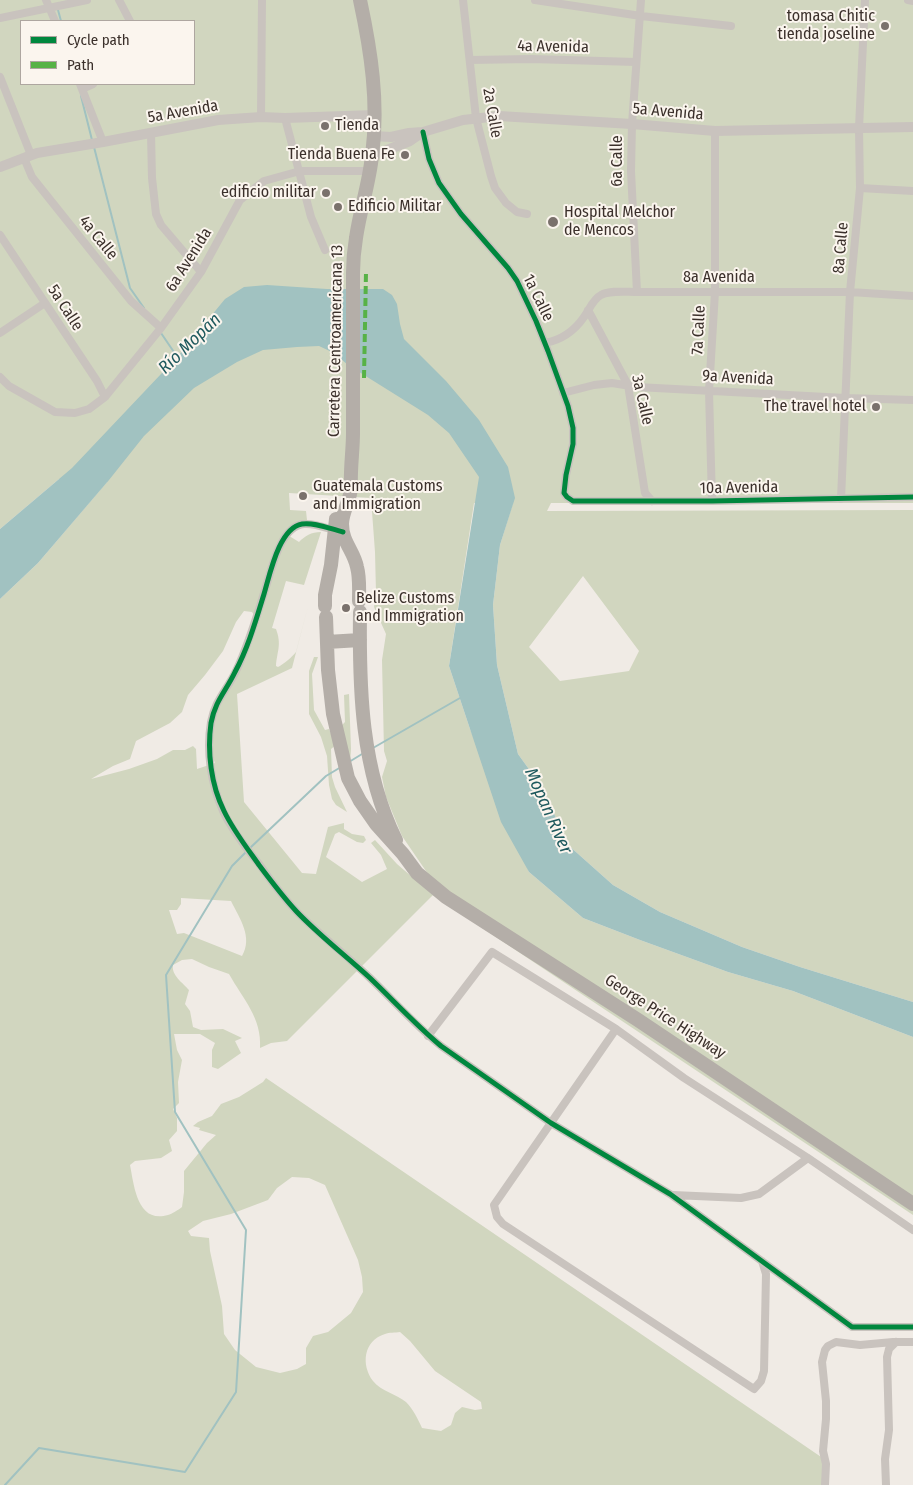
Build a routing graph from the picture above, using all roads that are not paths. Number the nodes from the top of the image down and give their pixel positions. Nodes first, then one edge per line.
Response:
1 (46, 0) edge
2 (87, 0) edge
3 (120, 0) edge
4 (262, 0) edge
5 (360, 0) edge
6 (463, 0) edge
7 (535, 0) edge
8 (641, 0) edge
9 (865, 0) edge
10 (908, 0) edge
11 (913, 1) edge
12 (49, 8) junction
13 (640, 16) junction
14 (0, 18) edge
15 (55, 20) edge
16 (130, 20) edge
17 (731, 26) dead end
18 (470, 60) junction
19 (636, 62) junction
20 (0, 77) edge
21 (81, 86) edge
22 (375, 115) junction
23 (261, 117) junction
24 (285, 118) junction
25 (476, 118) junction
26 (632, 124) junction
27 (913, 127) edge
28 (859, 128) junction
29 (715, 131) junction
30 (423, 132) junction
31 (151, 133) junction
32 (374, 136) junction
33 (103, 142) junction
34 (372, 156) junction
35 (27, 157) junction
36 (0, 167) edge
37 (300, 171) junction
38 (370, 171) junction
39 (860, 188) junction
40 (913, 191) edge
41 (527, 214) dead end
42 (0, 235) edge
43 (325, 250) dead end
44 (201, 272) junction
45 (637, 292) junction
46 (715, 292) junction
47 (850, 292) junction
48 (913, 296) edge
49 (45, 303) junction
50 (588, 310) junction
51 (161, 328) junction
52 (0, 333) edge
53 (545, 343) junction
54 (0, 377) edge
55 (628, 385) junction
56 (709, 390) junction
57 (563, 393) junction
58 (105, 397) junction
59 (845, 398) junction
60 (913, 400) edge
61 (346, 497) joint
62 (567, 497) joint
63 (913, 497) edge
64 (842, 498) junction
65 (652, 500) junction
66 (712, 501) junction
67 (339, 531) junction
68 (360, 640) junction
69 (327, 642) junction
70 (403, 854) junction
71 (616, 1029) junction
72 (428, 1036) junction
73 (552, 1123) junction
74 (808, 1158) junction
75 (670, 1194) junction
76 (913, 1204) edge
77 (913, 1230) edge
78 (762, 1261) junction
79 (913, 1327) edge
80 (896, 1342) junction
81 (913, 1342) edge
82 (825, 1485) edge
83 (886, 1485) edge

1 - 12 street
2 - 12 street
3 - 16 street
4 - 23 street
5 - 22 highway, Carretera Centroamericana 13
6 - 18 street, 2a Calle
7 - 13 street
8 - 13 street, 6a Calle
9 - 28 street, 8a Calle
10 - 11 street
12 - 14 street
12 - 15 street
13 - 17 street
13 - 19 street, 6a Calle
18 - 19 street, 4a Avenida
18 - 25 street, 2a Calle
19 - 26 street, 6a Calle
20 - 35 street, 4a Calle
21 - 33 street
22 - 24 street, 5a Avenida
22 - 32 highway, Carretera Centroamericana 13
23 - 24 street, 5a Avenida
23 - 31 street, 5a Avenida
24 - 37 street
25 - 26 street, 5a Avenida
25 - 30 street, 5a Avenida
25 - 41 street, 2a Calle
26 - 29 street, 5a Avenida
26 - 45 street, 6a Calle
27 - 28 street, 5a Avenida
28 - 29 street, 5a Avenida
28 - 39 street, 8a Calle
29 - 46 street, 7a Calle
30 - 32 street, 5a Avenida
30 - 34 street, 5a Avenida
30 - 53 street, 1a Calle
31 - 33 street, 5a Avenida
31 - 44 street
32 - 34 highway, Carretera Centroamericana 13
33 - 35 street, 5a Avenida
34 - 38 highway, Carretera Centroamericana 13
35 - 36 street, 5a Avenida
35 - 51 street, 4a Calle
37 - 38 street, 6a Avenida
37 - 43 street
37 - 44 street, 6a Avenida
38 - 61 highway, Carretera Centroamericana 13
39 - 40 street
39 - 47 street, 8a Calle
42 - 49 street, 5a Calle
44 - 51 street, 6a Avenida
45 - 46 street, 8a Avenida
45 - 50 street, 8a Avenida
46 - 47 street, 8a Avenida
46 - 56 street, 7a Calle
47 - 48 street, 8a Avenida
47 - 59 street, 8a Calle
49 - 52 street
49 - 58 street, 5a Calle
50 - 53 street, 8a Avenida
50 - 55 street, 3a Calle
51 - 58 street, 6a Avenida
53 - 57 street, 1a Calle
54 - 58 street, 6a Avenida
55 - 56 street, 9a Avenida
55 - 57 street, 9a Avenida
55 - 65 street, 3a Calle
56 - 59 street, 9a Avenida
56 - 66 street, 7a Calle
57 - 62 street, 1a Calle
59 - 60 street, 9a Avenida
59 - 64 street, 8a Calle
61 - 67 highway, George Price Highway
62 - 65 street, 10a Avenida
63 - 64 street, 10a Avenida
64 - 66 street, 10a Avenida
65 - 66 street, 10a Avenida
67 - 68 highway, George Price Highway
67 - 69 highway, George Price Highway
67 - 72 street
68 - 69 highway
68 - 70 highway, George Price Highway
69 - 70 highway, George Price Highway
70 - 76 highway, George Price Highway
71 - 72 street
71 - 73 street
71 - 74 street
72 - 73 street
73 - 75 street
73 - 78 street
74 - 75 street
74 - 77 street
75 - 78 street
78 - 79 street
80 - 81 street
80 - 82 street
80 - 83 street

